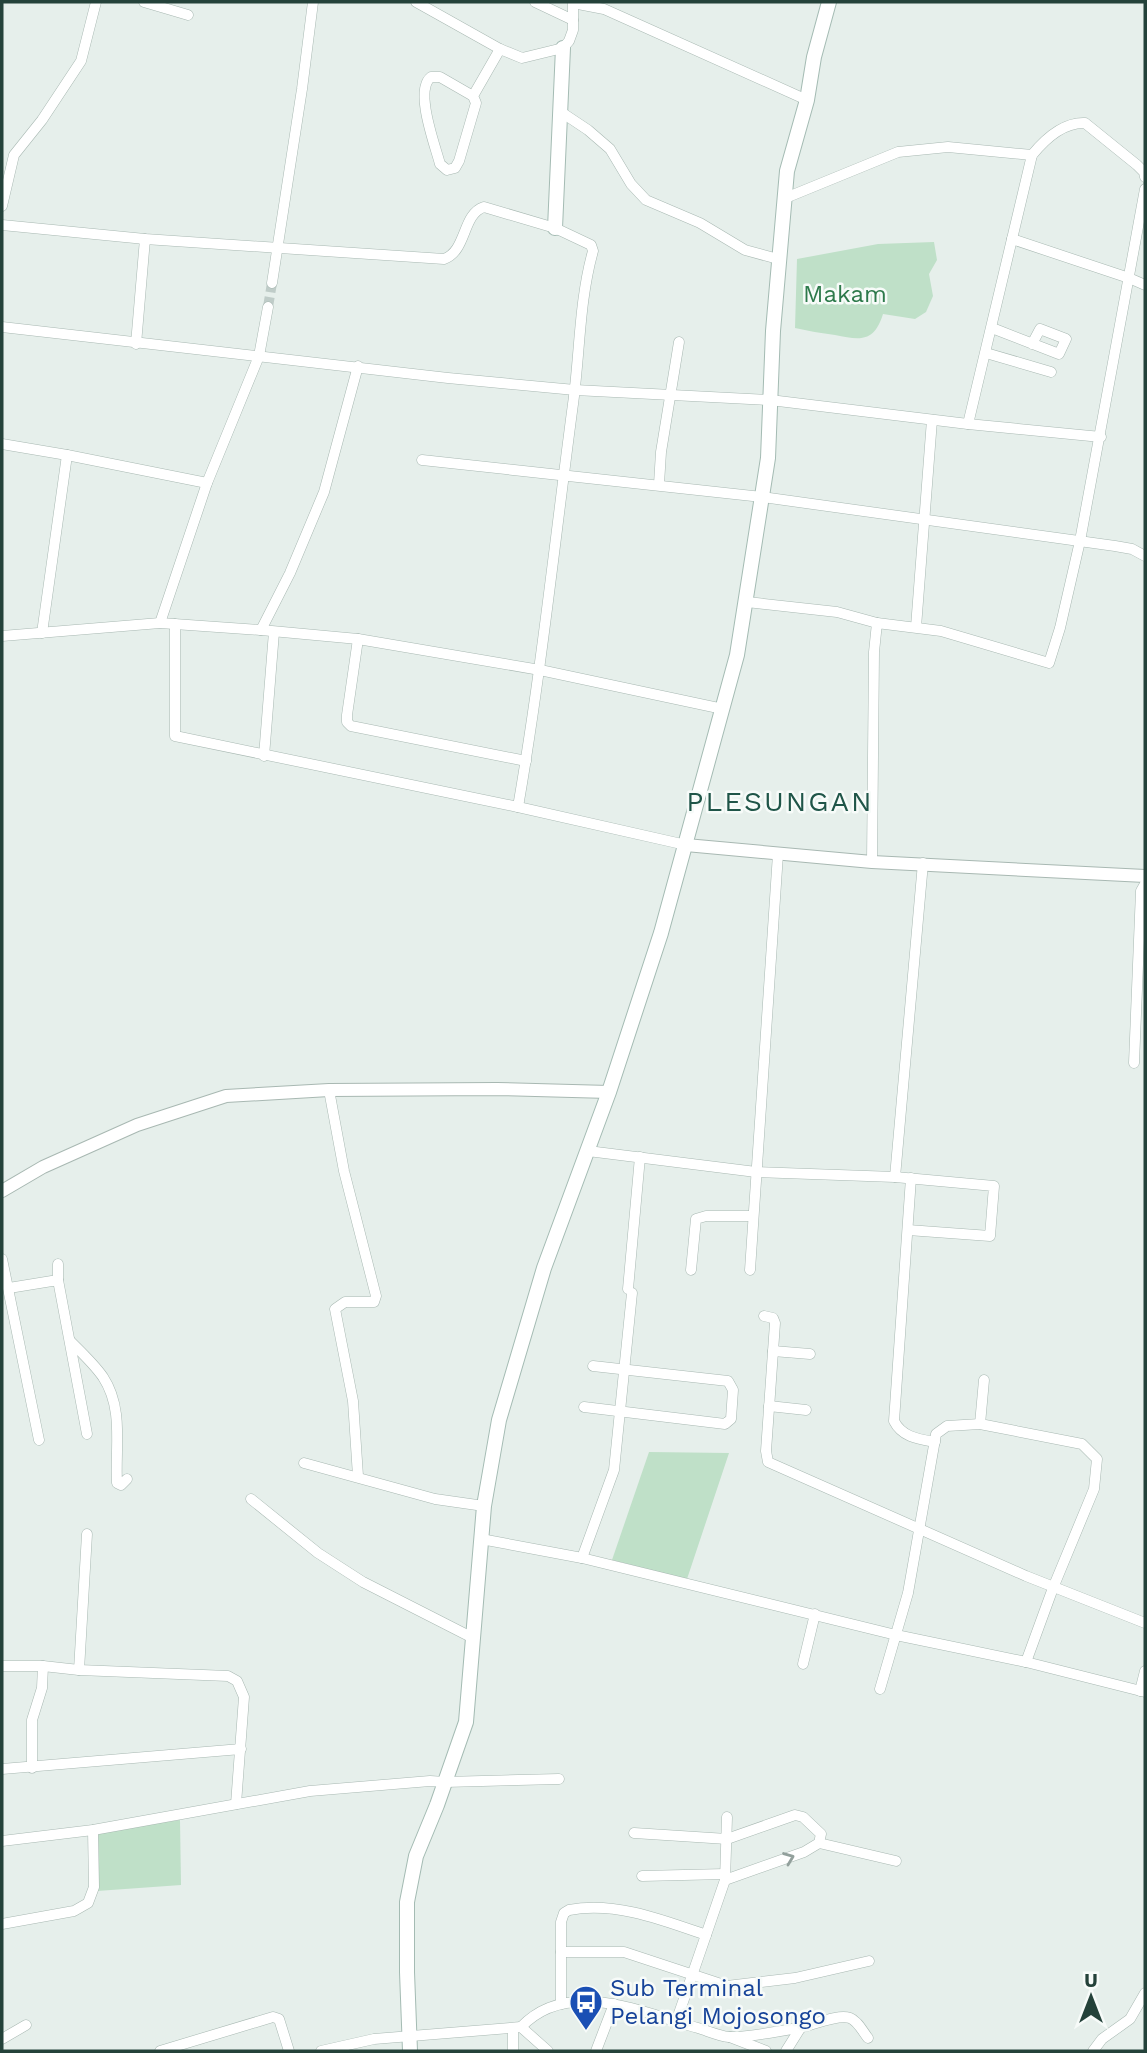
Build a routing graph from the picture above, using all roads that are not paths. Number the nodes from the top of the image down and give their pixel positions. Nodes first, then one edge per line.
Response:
1 (96, 2) edge
2 (144, 2) edge
3 (313, 2) edge
4 (416, 2) edge
5 (535, 2) edge
6 (829, 2) edge
7 (188, 15) dead end
8 (573, 20) junction
9 (563, 48) junction
10 (500, 49) junction
11 (473, 96) junction
12 (807, 100) junction
13 (561, 112) junction
14 (1032, 155) junction
15 (1145, 177) edge
16 (1145, 189) edge
17 (783, 199) junction
18 (2, 206) edge
19 (2, 225) edge
20 (555, 228) junction
21 (145, 239) junction
22 (1012, 239) junction
23 (276, 248) junction
24 (778, 259) junction
25 (1129, 278) junction
26 (272, 284) tunnel mouth
27 (1145, 285) edge
28 (268, 307) tunnel mouth
29 (2, 327) edge
30 (992, 328) junction
31 (679, 342) dead end
32 (136, 344) junction
33 (1032, 344) dead end
34 (986, 353) junction
35 (259, 356) junction
36 (358, 366) junction
37 (1051, 372) dead end
38 (575, 390) junction
39 (671, 394) junction
40 (770, 400) junction
41 (932, 420) junction
42 (968, 424) junction
43 (1101, 437) junction
44 (2, 444) edge
45 (67, 455) junction
46 (422, 460) dead end
47 (563, 476) junction
48 (207, 483) junction
49 (659, 484) junction
50 (762, 497) junction
51 (924, 520) junction
52 (1080, 541) junction
53 (1145, 556) edge
54 (747, 602) junction
55 (877, 623) junction
56 (160, 624) junction
57 (175, 624) junction
58 (916, 627) junction
59 (261, 629) junction
60 (274, 632) junction
61 (42, 633) junction
62 (2, 636) edge
63 (358, 639) junction
64 (540, 670) junction
65 (723, 709) junction
66 (264, 756) junction
67 (526, 761) junction
68 (518, 807) junction
69 (686, 845) junction
70 (778, 854) junction
71 (872, 862) junction
72 (923, 863) junction
73 (1145, 876) edge
74 (1145, 884) edge
75 (1134, 1063) dead end
76 (329, 1090) junction
77 (609, 1092) junction
78 (588, 1151) junction
79 (640, 1157) junction
80 (756, 1171) junction
81 (895, 1177) junction
82 (911, 1178) junction
83 (2, 1191) edge
84 (753, 1216) junction
85 (908, 1230) junction
86 (2, 1259) edge
87 (58, 1264) dead end
88 (750, 1269) dead end
89 (691, 1270) dead end
90 (58, 1280) junction
91 (9, 1288) junction
92 (764, 1316) dead end
93 (69, 1340) junction
94 (773, 1351) junction
95 (810, 1354) dead end
96 (593, 1366) dead end
97 (623, 1370) junction
98 (984, 1380) dead end
99 (584, 1406) dead end
100 (769, 1406) junction
101 (620, 1410) junction
102 (806, 1410) dead end
103 (980, 1424) junction
104 (87, 1434) dead end
105 (39, 1440) dead end
106 (934, 1442) junction
107 (304, 1463) dead end
108 (358, 1476) junction
109 (127, 1479) dead end
110 (251, 1499) dead end
111 (484, 1506) junction
112 (918, 1530) junction
113 (87, 1534) dead end
114 (481, 1539) junction
115 (582, 1558) junction
116 (1053, 1588) junction
117 (815, 1614) junction
118 (1145, 1623) edge
119 (897, 1635) junction
120 (473, 1637) junction
121 (1026, 1662) junction
122 (803, 1664) dead end
123 (2, 1666) edge
124 (43, 1666) junction
125 (79, 1670) junction
126 (1145, 1671) edge
127 (880, 1689) dead end
128 (1143, 1691) edge
129 (241, 1749) junction
130 (32, 1768) junction
131 (2, 1769) edge
132 (559, 1779) dead end
133 (445, 1782) junction
134 (236, 1804) junction
135 (727, 1817) dead end
136 (93, 1830) junction
137 (634, 1833) dead end
138 (727, 1839) junction
139 (2, 1841) edge
140 (819, 1843) junction
141 (897, 1861) dead end
142 (642, 1876) dead end
143 (725, 1877) junction
144 (2, 1924) edge
145 (706, 1935) junction
146 (561, 1952) junction
147 (869, 1961) dead end
148 (693, 1975) junction
149 (1145, 1993) edge
150 (561, 2004) junction
151 (614, 2004) junction
152 (676, 2022) junction
153 (26, 2025) dead end
154 (800, 2027) junction
155 (517, 2028) junction
156 (409, 2035) junction
157 (729, 2037) junction
158 (868, 2038) dead end
159 (2, 2039) edge
160 (181, 2048) edge
161 (160, 2051) edge
162 (289, 2051) edge
163 (321, 2051) edge
164 (410, 2051) edge
165 (513, 2051) edge
166 (548, 2051) edge
167 (596, 2051) edge
168 (766, 2051) edge
169 (786, 2051) edge
170 (1093, 2051) edge

1 - 18 street
2 - 7 street
3 - 23 street
4 - 10 street
5 - 8 street
6 - 12 main road
8 - 9 street
8 - 12 street
9 - 10 street
9 - 13 main road
10 - 11 street
11 - 11 street
12 - 17 main road
13 - 20 main road
13 - 24 street
14 - 15 street
14 - 17 street
14 - 22 street
16 - 25 street
17 - 24 main road
19 - 21 street
20 - 23 street
20 - 38 street
21 - 23 street
21 - 32 street
22 - 25 street
22 - 30 street
23 - 26 street
24 - 40 main road
25 - 27 street
25 - 43 street
28 - 35 street
29 - 32 street
30 - 33 street
30 - 34 street
31 - 39 street
32 - 35 street
34 - 37 street
34 - 42 street
35 - 36 street
35 - 48 street
36 - 38 street
36 - 59 street
38 - 39 street
38 - 47 street
39 - 40 street
39 - 49 street
40 - 41 street
40 - 50 main road
41 - 42 street
41 - 51 street
42 - 43 street
43 - 52 street
44 - 45 street
45 - 48 street
45 - 61 street
46 - 47 street
47 - 49 street
47 - 64 street
48 - 56 street
49 - 50 street
50 - 51 street
50 - 54 main road
51 - 52 street
51 - 58 street
52 - 53 street
52 - 58 street
54 - 55 street
54 - 65 main road
55 - 58 street
55 - 71 street
56 - 57 street
56 - 61 street
57 - 59 street
57 - 66 street
59 - 60 street
60 - 63 street
60 - 66 street
61 - 62 street
63 - 64 street
63 - 67 street
64 - 65 street
64 - 67 street
65 - 69 main road
66 - 68 street
67 - 68 street
68 - 69 street
69 - 70 street
69 - 77 main road
70 - 71 street
70 - 80 street
71 - 72 street
72 - 73 street
72 - 81 street
74 - 75 street
76 - 77 street
76 - 83 street
76 - 108 street
77 - 78 main road
78 - 79 street
78 - 111 main road
79 - 80 street
79 - 97 street
80 - 81 street
80 - 84 street
81 - 82 street
82 - 85 street
82 - 85 street
84 - 88 street
84 - 89 street
85 - 106 street
86 - 91 street
87 - 90 street
90 - 91 street
90 - 93 street
91 - 105 street
92 - 94 street
93 - 104 street
93 - 109 street
94 - 95 street
94 - 100 street
96 - 97 street
97 - 101 street
97 - 101 street
98 - 103 street
99 - 101 street
100 - 102 street
100 - 112 street
101 - 115 street
103 - 106 street
103 - 116 street
106 - 112 street
107 - 108 street
108 - 111 street
110 - 120 street
111 - 114 main road
112 - 116 street
112 - 119 street
113 - 125 street
114 - 115 street
114 - 120 main road
115 - 117 street
116 - 118 street
116 - 121 street
117 - 119 street
117 - 122 street
119 - 121 street
119 - 127 street
120 - 133 main road
121 - 128 street
123 - 124 street
124 - 125 street
124 - 130 street
125 - 129 street
126 - 128 street
129 - 130 street
129 - 134 street
130 - 131 street
132 - 133 street
133 - 134 street
133 - 156 main road
134 - 136 street
135 - 138 street
136 - 139 street
136 - 144 street
137 - 138 street
138 - 140 street
138 - 143 street
140 - 141 street
143 -> 140 street
142 - 143 street
143 - 145 street
145 - 146 street
145 - 148 street
146 - 148 street
146 - 150 street
147 - 148 street
148 - 152 street
149 - 170 street
150 - 151 street
150 - 155 street
151 - 152 street
151 - 167 street
152 - 157 street
153 - 159 street
154 - 157 street
154 - 158 street
154 - 169 street
155 - 156 street
155 - 165 street
155 - 166 street
156 - 163 street
156 - 164 main road
157 - 168 street
160 - 161 street
160 - 162 street

